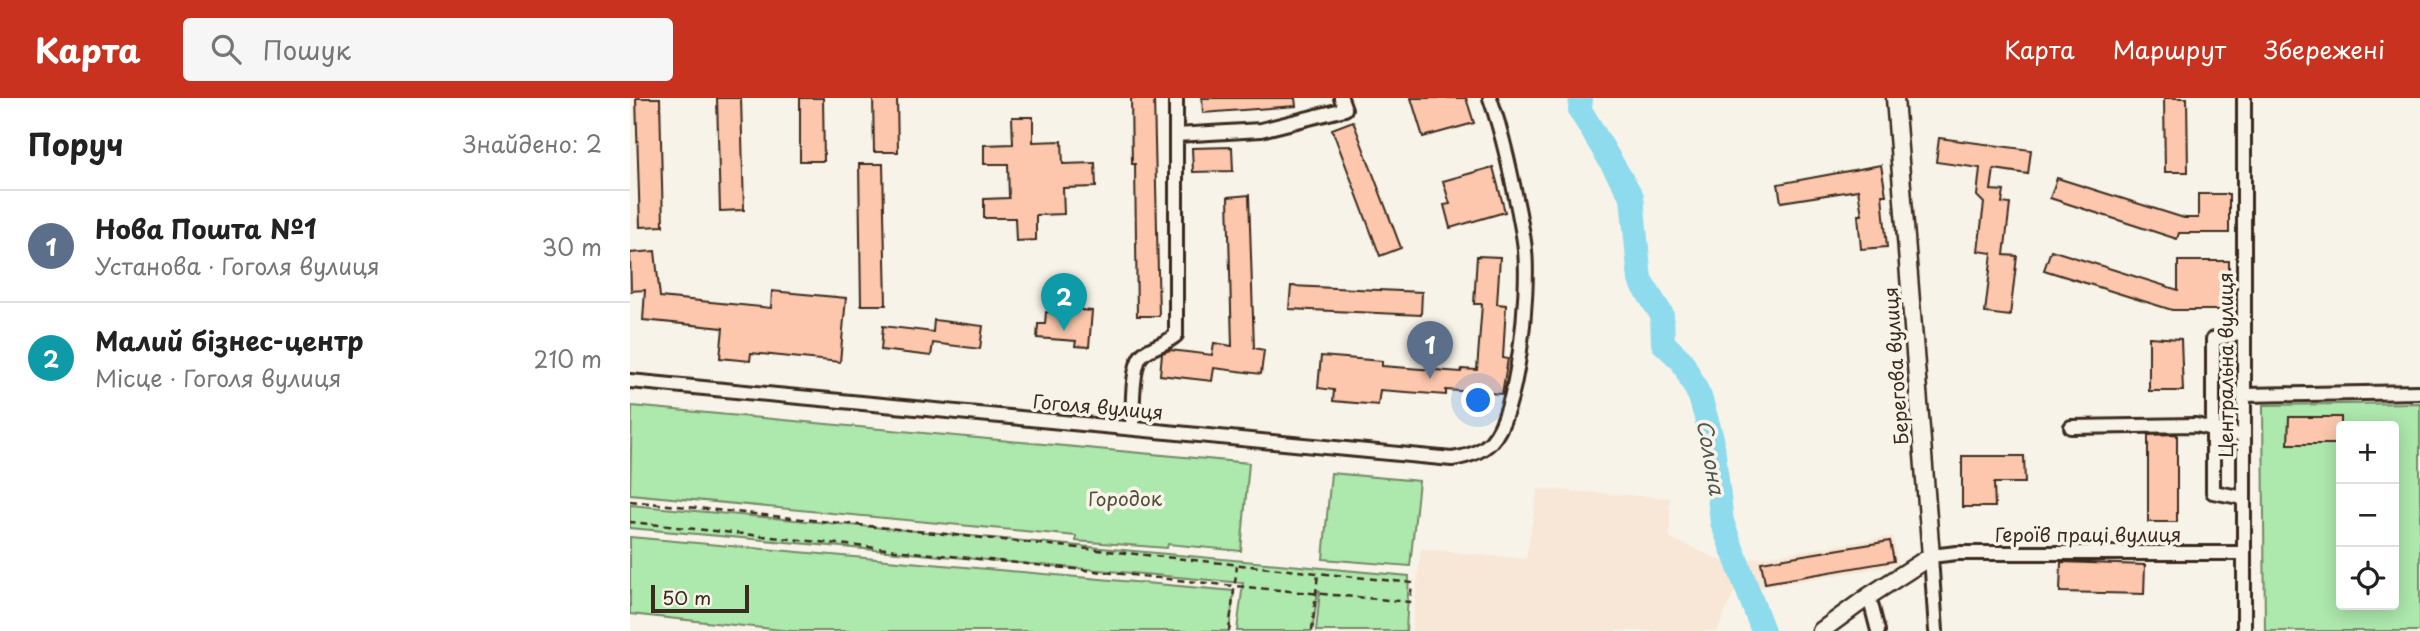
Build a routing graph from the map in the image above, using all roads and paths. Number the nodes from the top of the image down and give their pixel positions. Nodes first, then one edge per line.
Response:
1 (1177, 98) edge
2 (1341, 98) edge
3 (1490, 98) edge
4 (1895, 98) edge
5 (2244, 98) edge
6 (1177, 135) junction
7 (2244, 332) junction
8 (630, 381) edge
9 (2420, 392) edge
10 (2244, 395) junction
11 (1132, 428) junction
12 (2071, 428) dead end
13 (2213, 429) junction
14 (2244, 436) junction
15 (2244, 498) junction
16 (630, 501) edge
17 (630, 522) edge
18 (2244, 553) junction
19 (1931, 556) junction
20 (1237, 566) junction
21 (1318, 573) junction
22 (1235, 586) junction
23 (1316, 594) junction
24 (1868, 596) junction
25 (1229, 631) edge
26 (1312, 631) edge
27 (1821, 631) edge
28 (1878, 631) edge
29 (1936, 631) edge
30 (2244, 631) edge

1 - 6 street
2 - 6 street
3 - 11 street, Гоголя вулиця
4 - 19 main road, Берегова вулиця
5 - 7 street, Центральна вулиця
6 - 11 street
7 - 10 street, Центральна вулиця
7 - 13 street
8 - 11 street, Гоголя вулиця
9 - 10 street
10 - 14 street, Центральна вулиця
12 - 13 street
13 - 14 street
13 - 15 street
14 - 15 street, Центральна вулиця
15 - 18 street, Центральна вулиця
16 - 20 path
17 - 22 path
18 - 19 street, Героїв праці вулиця
18 - 30 street, Центральна вулиця
19 - 24 main road
19 - 29 street, Берегова вулиця
20 - 21 path
20 - 22 path
21 - 23 path
21 - 23 path
22 - 23 path
22 - 25 path
23 - 26 path
24 - 27 main road
24 - 28 street

